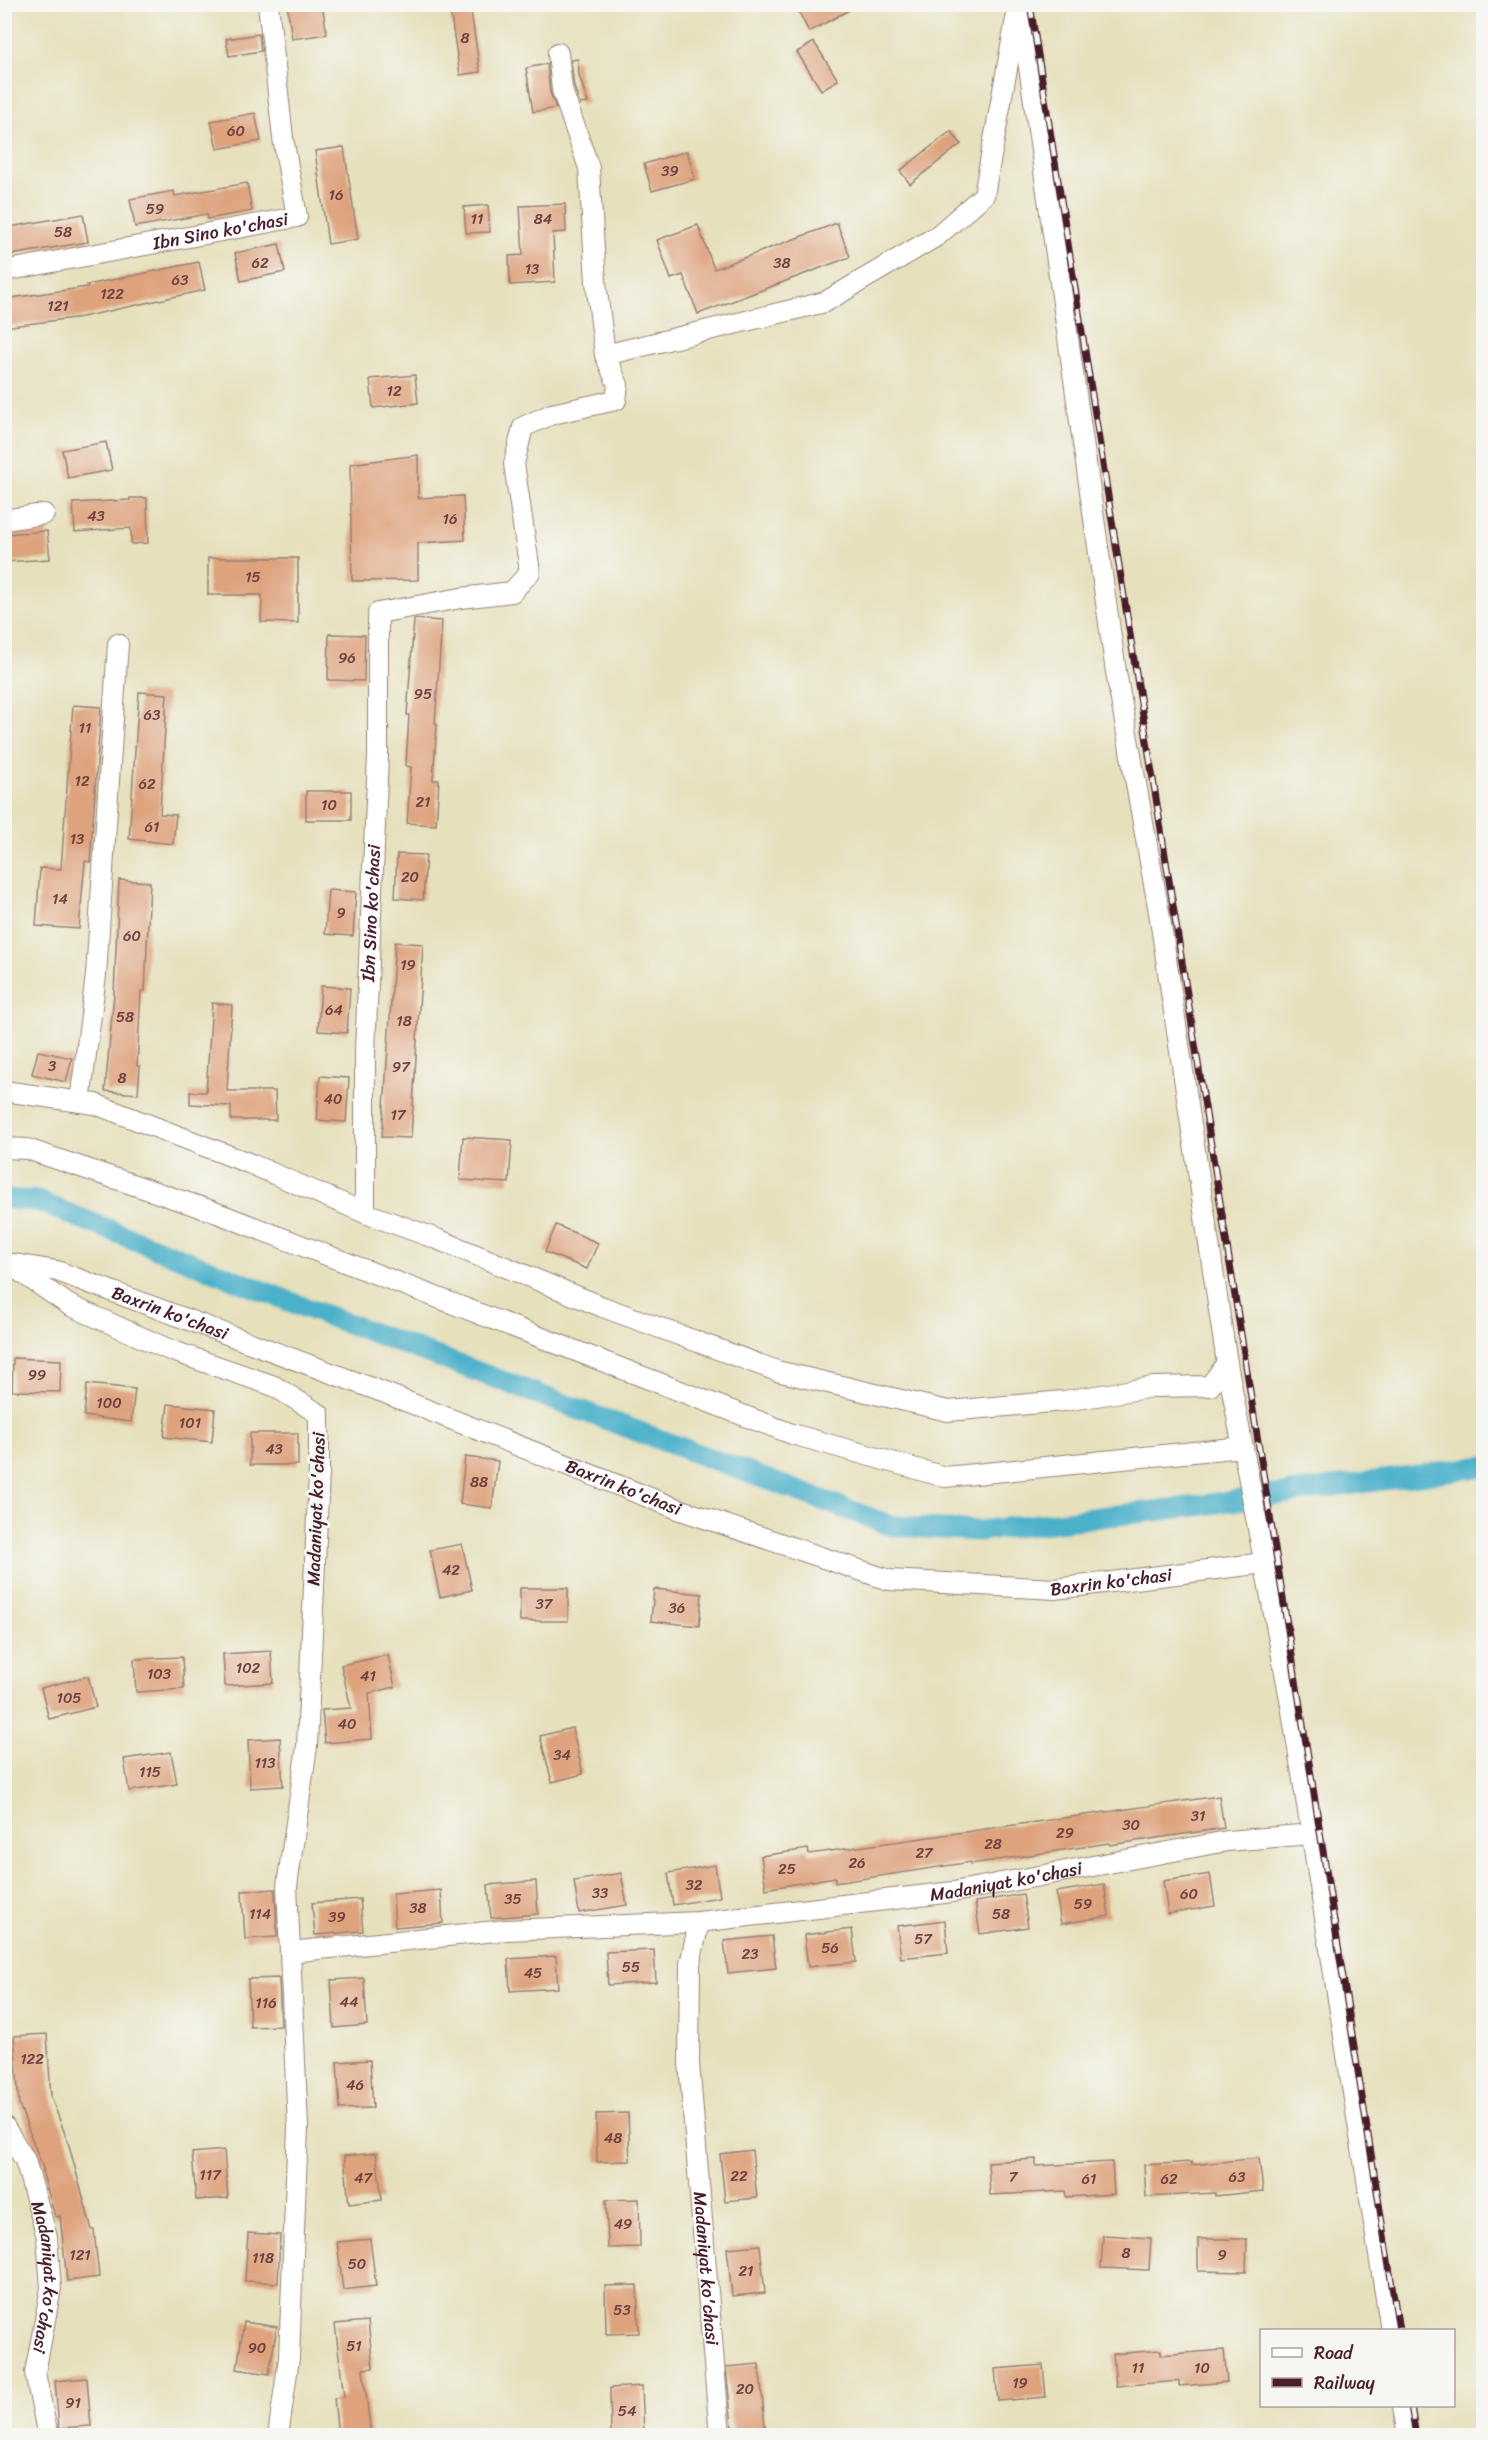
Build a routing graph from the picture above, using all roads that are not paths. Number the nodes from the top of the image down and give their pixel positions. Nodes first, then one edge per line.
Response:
1 (268, 4) edge
2 (1019, 4) edge
3 (558, 53) dead end
4 (4, 271) edge
5 (605, 355) junction
6 (44, 514) dead end
7 (4, 520) edge
8 (118, 644) dead end
9 (4, 1091) edge
10 (80, 1102) junction
11 (4, 1148) edge
12 (365, 1213) junction
13 (5, 1262) edge
14 (1227, 1363) junction
15 (1243, 1447) junction
16 (1264, 1563) junction
17 (1312, 1834) junction
18 (699, 1922) junction
19 (290, 1952) junction
20 (4, 2126) edge
21 (1391, 2329) edge
22 (1403, 2407) edge
23 (48, 2436) edge
24 (278, 2436) edge
25 (720, 2436) edge
26 (1408, 2436) edge

1 - 4 street, Ibn Sino ko'chasi
2 - 5 street
2 - 14 street
3 - 5 street
5 - 12 street, Ibn Sino ko'chasi
6 - 7 street
8 - 10 street
9 - 10 street
10 - 12 street
11 - 15 street
12 - 14 street
13 - 16 street, Baxrin ko'chasi
13 - 19 street, Madaniyat ko'chasi
14 - 15 street
15 - 16 street
16 - 17 street
17 - 18 street, Madaniyat ko'chasi
17 - 21 street
18 - 19 street, Madaniyat ko'chasi
18 - 25 street, Madaniyat ko'chasi
19 - 24 street, Madaniyat ko'chasi
20 - 23 street, Madaniyat ko'chasi
22 - 26 street

